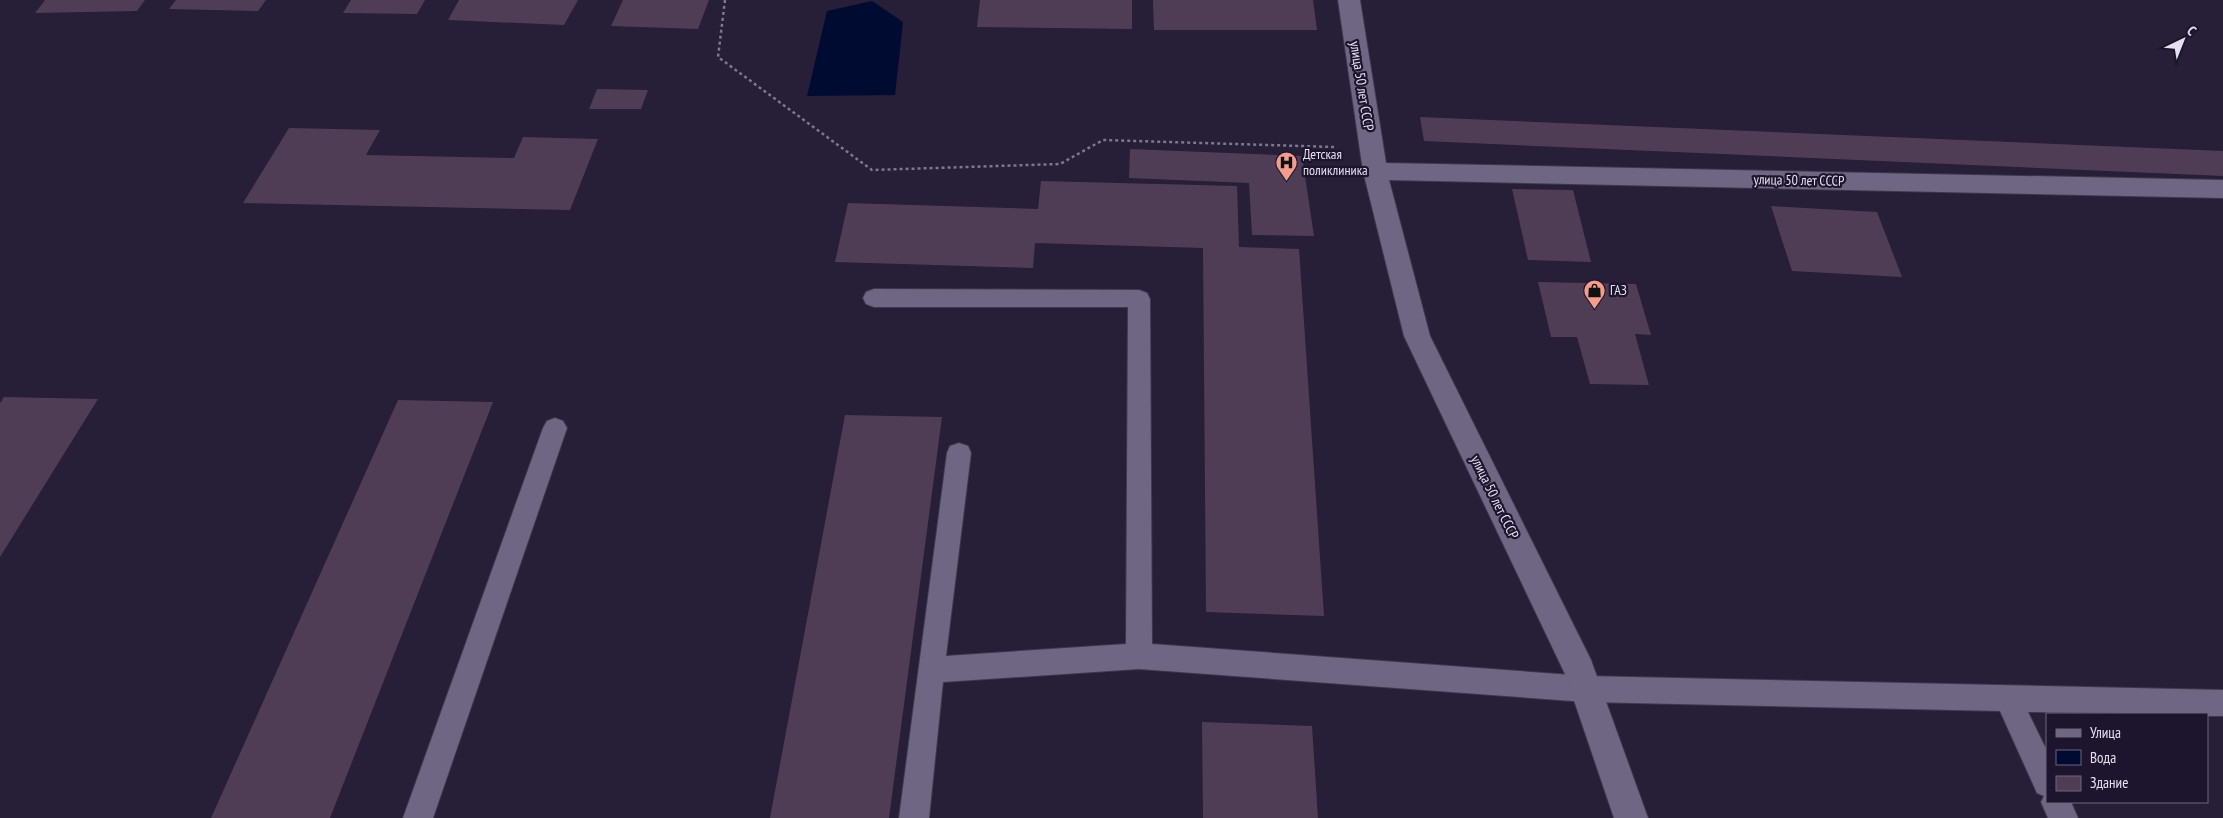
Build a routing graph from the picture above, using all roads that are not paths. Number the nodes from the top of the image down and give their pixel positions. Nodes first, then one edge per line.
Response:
1 (1349, 0) edge
2 (1373, 160) junction
3 (2223, 189) edge
4 (874, 298) dead end
5 (555, 428) dead end
6 (959, 453) dead end
7 (1139, 656) junction
8 (930, 670) junction
9 (1586, 689) junction
10 (2008, 699) junction
11 (2223, 703) edge
12 (2046, 781) edge
13 (2056, 803) edge
14 (418, 818) edge
15 (914, 818) edge
16 (1631, 818) edge
17 (2063, 818) edge

1 - 2 street, улица 50 лет СССР
2 - 3 street, улица 50 лет СССР
2 - 9 street, улица 50 лет СССР
4 - 7 lane
5 - 14 lane
6 - 8 lane
7 - 8 lane
7 - 9 lane
8 - 15 lane
9 - 10 lane
9 - 16 street, улица 50 лет СССР
10 - 11 lane
10 - 12 lane
13 - 17 lane

